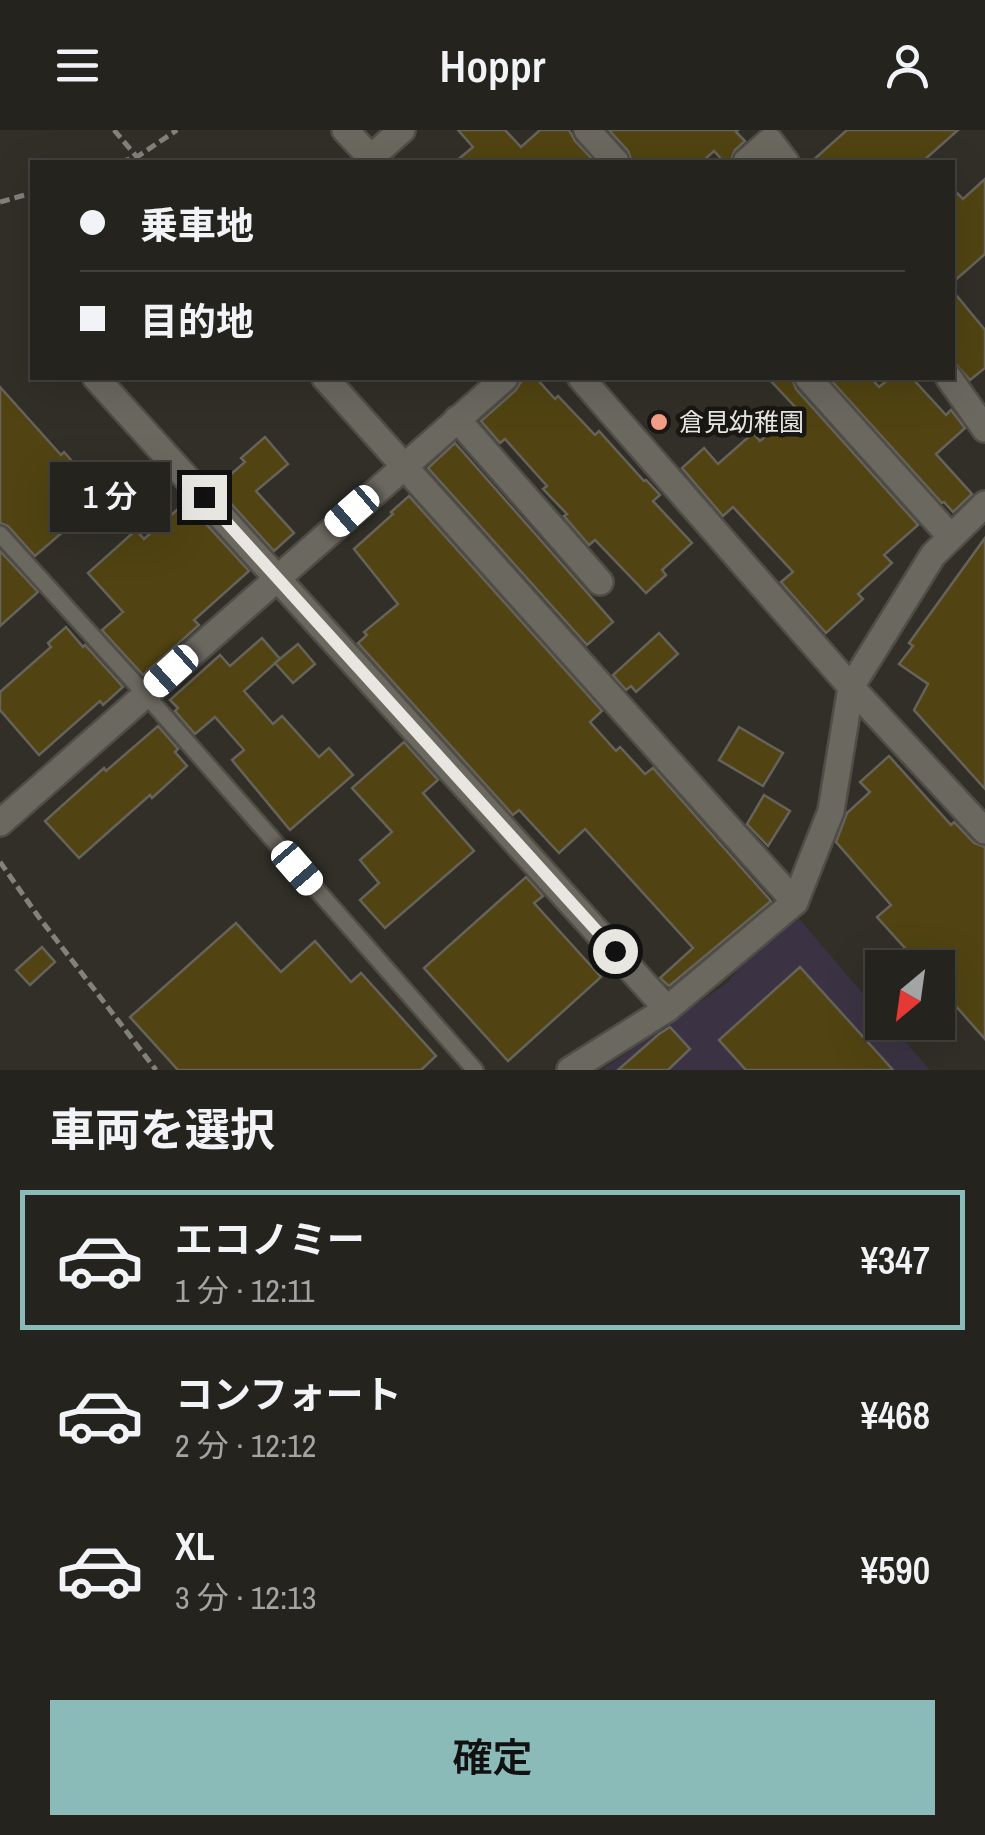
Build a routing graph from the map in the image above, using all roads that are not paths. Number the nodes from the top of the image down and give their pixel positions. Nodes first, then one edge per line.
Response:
1 (345, 130) edge
2 (402, 130) edge
3 (587, 130) edge
4 (770, 134) edge
5 (370, 160) edge
6 (372, 160) edge
7 (614, 160) edge
8 (748, 160) edge
9 (785, 160) edge
10 (327, 380) edge
11 (503, 380) edge
12 (584, 380) edge
13 (810, 380) edge
14 (949, 380) edge
15 (108, 382) edge
16 (457, 419) junction
17 (985, 429) edge
18 (403, 467) junction
19 (985, 504) edge
20 (0, 534) edge
21 (950, 536) junction
22 (276, 577) junction
23 (600, 582) dead end
24 (851, 686) junction
25 (145, 694) junction
26 (0, 823) edge
27 (985, 831) edge
28 (796, 902) junction
29 (667, 1009) junction
30 (475, 1070) edge
31 (570, 1070) edge

1 - 5 street
2 - 6 street
3 - 7 street
4 - 8 street
4 - 9 street
10 - 18 street
11 - 16 street
12 - 24 street
13 - 21 street
14 - 17 street
15 - 22 street
16 - 18 street
16 - 23 street
18 - 22 street
18 - 28 street
19 - 21 street
20 - 25 lane
21 - 24 street
22 - 25 street
22 - 29 street
24 - 27 street
24 - 28 street
25 - 26 street
25 - 30 lane
28 - 29 street
29 - 31 street

